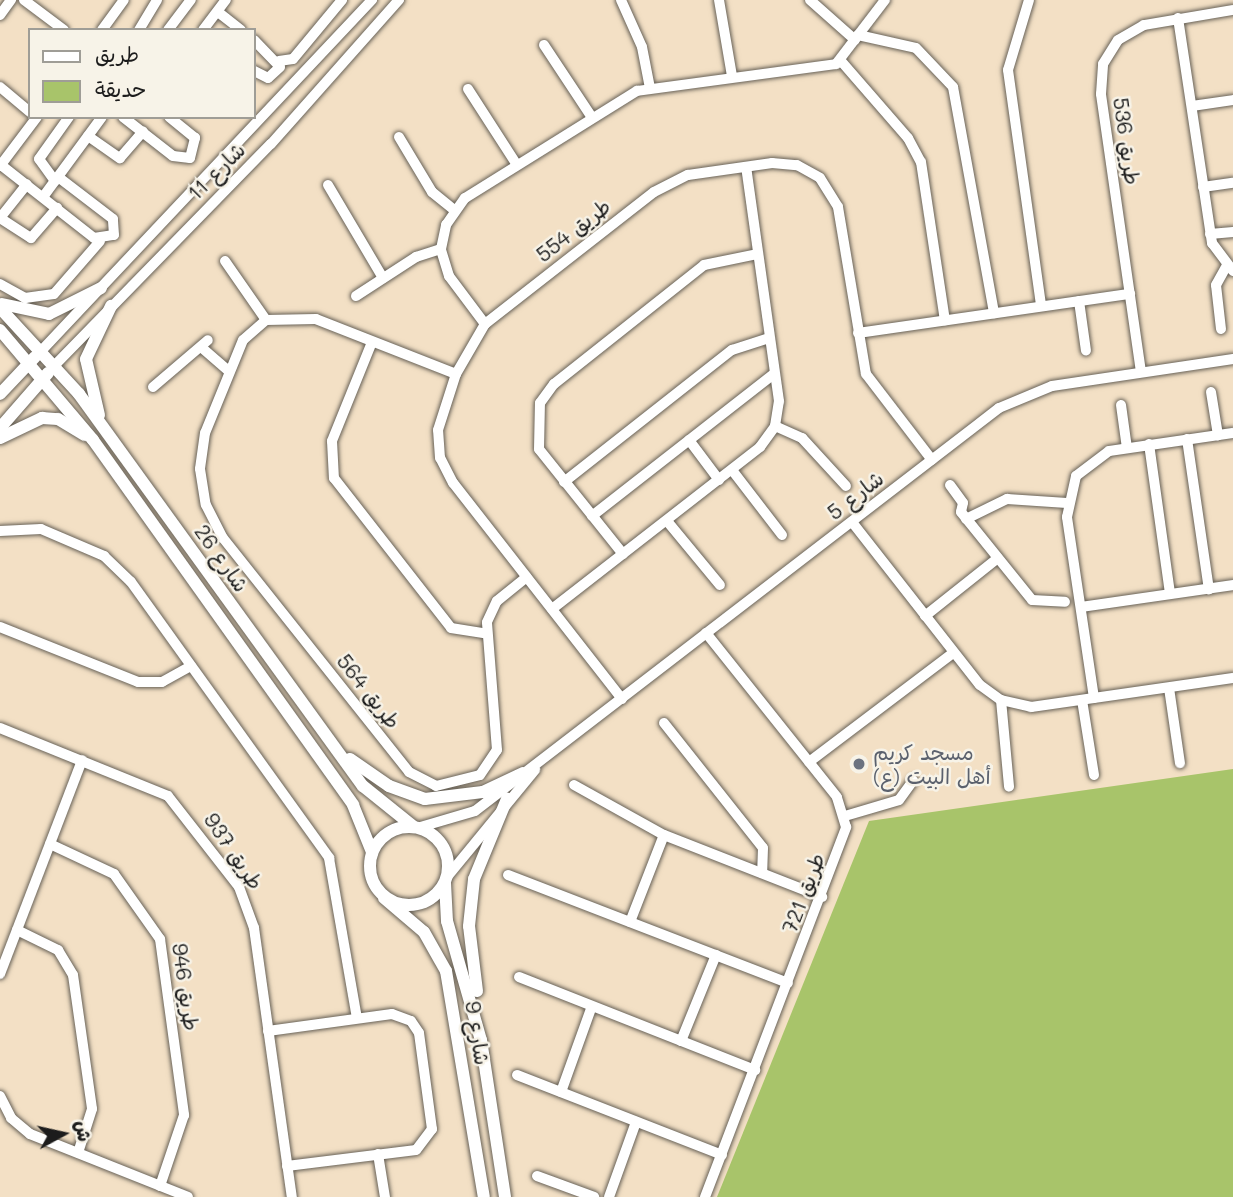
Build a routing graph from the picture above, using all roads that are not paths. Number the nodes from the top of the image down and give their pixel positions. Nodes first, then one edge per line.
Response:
1 (11, 0) edge
2 (24, 0) edge
3 (124, 0) edge
4 (157, 0) edge
5 (191, 0) edge
6 (226, 0) edge
7 (342, 0) edge
8 (372, 0) edge
9 (400, 0) edge
10 (621, 0) edge
11 (719, 0) edge
12 (810, 0) edge
13 (885, 0) edge
14 (1030, 0) edge
15 (1233, 10) edge
16 (218, 12) junction
17 (0, 15) edge
18 (1178, 18) junction
19 (61, 28) edge
20 (103, 28) edge
21 (140, 28) edge
22 (170, 28) edge
23 (205, 28) edge
24 (238, 28) edge
25 (857, 38) junction
26 (256, 42) edge
27 (544, 44) dead end
28 (279, 61) junction
29 (841, 61) junction
30 (256, 72) edge
31 (732, 76) junction
32 (0, 87) edge
33 (650, 88) junction
34 (468, 89) dead end
35 (1233, 100) edge
36 (1192, 106) junction
37 (28, 110) edge
38 (592, 116) junction
39 (34, 119) edge
40 (68, 119) edge
41 (97, 119) edge
42 (126, 119) edge
43 (171, 119) edge
44 (143, 132) junction
45 (88, 136) junction
46 (399, 137) dead end
47 (0, 165) edge
48 (517, 165) junction
49 (746, 167) junction
50 (56, 179) junction
51 (1233, 183) edge
52 (27, 184) junction
53 (328, 185) dead end
54 (1203, 187) junction
55 (43, 197) junction
56 (57, 208) junction
57 (454, 211) junction
58 (0, 218) edge
59 (1233, 232) edge
60 (1210, 234) junction
61 (100, 241) junction
62 (441, 249) junction
63 (757, 254) junction
64 (225, 261) dead end
65 (1230, 269) edge
66 (383, 278) junction
67 (0, 284) edge
68 (102, 288) junction
69 (1130, 294) junction
70 (356, 296) dead end
71 (1079, 301) junction
72 (0, 305) edge
73 (111, 306) junction
74 (1041, 306) junction
75 (994, 313) junction
76 (266, 320) junction
77 (945, 320) junction
78 (485, 324) junction
79 (1221, 329) dead end
80 (0, 330) edge
81 (858, 332) junction
82 (769, 338) junction
83 (372, 342) junction
84 (43, 349) junction
85 (1086, 351) dead end
86 (1233, 359) edge
87 (30, 362) junction
88 (55, 365) junction
89 (229, 372) junction
90 (1141, 372) junction
91 (456, 374) junction
92 (774, 374) junction
93 (44, 377) junction
94 (153, 387) dead end
95 (1211, 392) dead end
96 (0, 394) edge
97 (1121, 405) dead end
98 (102, 425) junction
99 (775, 426) junction
100 (0, 428) edge
101 (1233, 433) edge
102 (1218, 435) junction
103 (0, 438) edge
104 (1187, 439) junction
105 (93, 440) junction
106 (689, 440) junction
107 (1149, 444) junction
108 (1127, 447) junction
109 (932, 460) junction
110 (732, 470) junction
111 (719, 480) junction
112 (564, 482) junction
113 (950, 485) dead end
114 (846, 486) dead end
115 (1067, 503) junction
116 (592, 516) junction
117 (966, 519) junction
118 (667, 521) junction
119 (852, 522) junction
120 (0, 531) edge
121 (782, 535) dead end
122 (623, 554) junction
123 (998, 558) junction
124 (527, 577) junction
125 (720, 584) dead end
126 (1233, 585) edge
127 (1209, 589) junction
128 (1170, 594) junction
129 (1065, 602) dead end
130 (1081, 607) junction
131 (552, 609) junction
132 (925, 616) junction
133 (0, 627) edge
134 (706, 633) junction
135 (487, 634) junction
136 (953, 653) junction
137 (191, 666) junction
138 (1233, 678) edge
139 (1169, 688) junction
140 (1094, 698) junction
141 (622, 699) junction
142 (1001, 700) junction
143 (1082, 700) junction
144 (664, 723) dead end
145 (0, 728) edge
146 (332, 745) junction
147 (82, 760) junction
148 (545, 760) junction
149 (810, 762) junction
150 (1180, 763) dead end
151 (523, 773) junction
152 (1094, 775) dead end
153 (913, 780) dead end
154 (574, 785) dead end
155 (1009, 788) dead end
156 (507, 799) junction
157 (845, 817) junction
158 (416, 827) junction
159 (664, 835) junction
160 (50, 844) junction
161 (372, 852) junction
162 (762, 873) junction
163 (508, 875) dead end
164 (446, 880) junction
165 (822, 897) junction
166 (384, 898) junction
167 (630, 922) junction
168 (17, 930) junction
169 (716, 955) junction
170 (0, 974) edge
171 (519, 977) dead end
172 (789, 983) junction
173 (592, 1006) junction
174 (357, 1018) junction
175 (268, 1031) junction
176 (481, 1040) junction
177 (681, 1041) junction
178 (755, 1070) junction
179 (517, 1075) dead end
180 (561, 1092) junction
181 (0, 1096) edge
182 (636, 1122) junction
183 (78, 1153) junction
184 (378, 1154) junction
185 (722, 1155) junction
186 (287, 1166) junction
187 (537, 1176) dead end
188 (160, 1186) junction
189 (188, 1197) edge
190 (292, 1197) edge
191 (385, 1197) edge
192 (484, 1197) edge
193 (505, 1197) edge
194 (594, 1197) edge
195 (609, 1197) edge
196 (705, 1197) edge

1 - 17 street
2 - 19 street
3 - 20 street
4 - 21 street
5 - 22 street
6 - 16 street
7 - 28 street
8 - 68 street, شارع 11
9 - 73 street, شارع 11
10 - 33 street
11 - 31 street
12 - 25 street
13 - 25 street
14 - 74 street
15 - 18 street, طريق 536
16 - 23 street
16 - 24 street
18 - 36 street
18 - 69 street, طريق 536
25 - 29 street
25 - 75 street
26 - 28 street
27 - 38 street
28 - 30 street
29 - 31 street
29 - 77 street
31 - 33 street
32 - 37 street
33 - 38 street
34 - 48 street
35 - 36 street
36 - 54 street
38 - 48 street
39 - 47 street
40 - 50 street
41 - 45 street
42 - 44 street
43 - 44 street
44 - 45 street
45 - 50 street
46 - 57 street
47 - 52 street
48 - 57 street
49 - 63 street
49 - 78 street, طريق 554
49 - 81 street, طريق 554
50 - 55 street
50 - 61 street
51 - 54 street
52 - 55 street
52 - 58 street
53 - 66 street
54 - 60 street
55 - 56 street
56 - 58 street
56 - 61 street
57 - 62 street
59 - 60 street
60 - 65 street
61 - 67 street
62 - 66 street
62 - 78 street
63 - 82 street
63 - 112 street
64 - 76 street
65 - 79 street
66 - 70 street
68 - 72 main road
68 - 84 street, شارع 11
69 - 71 street
69 - 90 street, طريق 536
71 - 74 street
71 - 85 street
72 - 84 main road, شارع 26
73 - 88 street, شارع 11
73 - 98 main road
74 - 75 street
75 - 77 street
76 - 83 street
76 - 89 street, طريق 564
77 - 81 street
78 - 91 street, طريق 554
80 - 87 main road, شارع 26
81 - 109 street, طريق 554
82 - 92 street
82 - 112 street
83 - 91 street
83 - 135 street
84 - 87 main road
84 - 88 main road, شارع 26
86 - 90 street, شارع 5
87 - 93 main road, شارع 26
87 - 96 main road
88 - 93 main road
88 - 98 main road, شارع 26
89 - 94 street
89 - 135 street, طريق 564
90 - 109 street, شارع 5
91 - 124 street, طريق 554
92 - 99 street
92 - 106 street
93 - 100 main road
93 - 105 main road, شارع 26
95 - 102 street
97 - 108 street
98 - 146 main road, شارع 26
99 - 110 street
99 - 114 street
101 - 102 street
102 - 104 street
103 - 105 main road
104 - 107 street
104 - 127 street
105 - 161 main road, شارع 26
106 - 111 street
106 - 116 street
107 - 108 street
107 - 128 street
108 - 115 street
109 - 119 street, شارع 5
110 - 111 street
110 - 121 street
111 - 118 street
112 - 116 street
113 - 117 street
115 - 117 street
115 - 130 street
116 - 122 street
117 - 123 street
118 - 122 street
118 - 125 street
119 - 132 street
119 - 134 street, شارع 5
120 - 137 street
122 - 131 street
123 - 129 street
123 - 132 street
124 - 131 street, طريق 554
124 - 135 street, طريق 564
126 - 127 street
127 - 128 street
128 - 130 street
130 - 140 street
131 - 141 street, طريق 554
132 - 136 street
133 - 137 street
134 - 141 street, شارع 5
134 - 149 street
136 - 142 street
136 - 149 street
137 - 174 street
138 - 139 street
139 - 140 street
139 - 150 street
140 - 143 street
141 - 148 street, شارع 5
142 - 143 street
142 - 155 street
143 - 152 street
144 - 162 street
145 - 147 street, طريق 937
146 - 151 main road
146 - 158 main road, شارع 26
147 - 160 street
147 - 175 street, طريق 937
148 - 151 street, شارع 5
148 - 156 street, شارع 5
149 - 157 street
151 - 158 street, شارع 5
153 - 157 street
154 - 159 street
156 - 164 street, شارع 5
156 - 176 main road
157 - 165 street, طريق 721
158 - 161 main road
158 - 164 main road
159 - 162 street
159 - 167 street
160 - 168 street
160 - 188 street, طريق 946
161 - 166 main road
162 - 165 street
163 - 167 street
164 - 166 main road
164 - 176 main road, شارع 9
165 - 172 street, طريق 721
166 - 192 main road, شارع 9
167 - 169 street
168 - 170 street
168 - 183 street
169 - 172 street
169 - 177 street
171 - 173 street
172 - 178 street, طريق 721
173 - 177 street
173 - 180 street
174 - 175 street
174 - 184 street
175 - 186 street, طريق 937
176 - 193 main road, شارع 9
177 - 178 street
178 - 185 street, طريق 721
179 - 180 street
180 - 182 street
181 - 183 street
182 - 185 street
182 - 195 street
183 - 188 street
184 - 186 street
184 - 191 street
185 - 196 street, طريق 721
186 - 190 street, طريق 937
187 - 194 street
188 - 189 street

